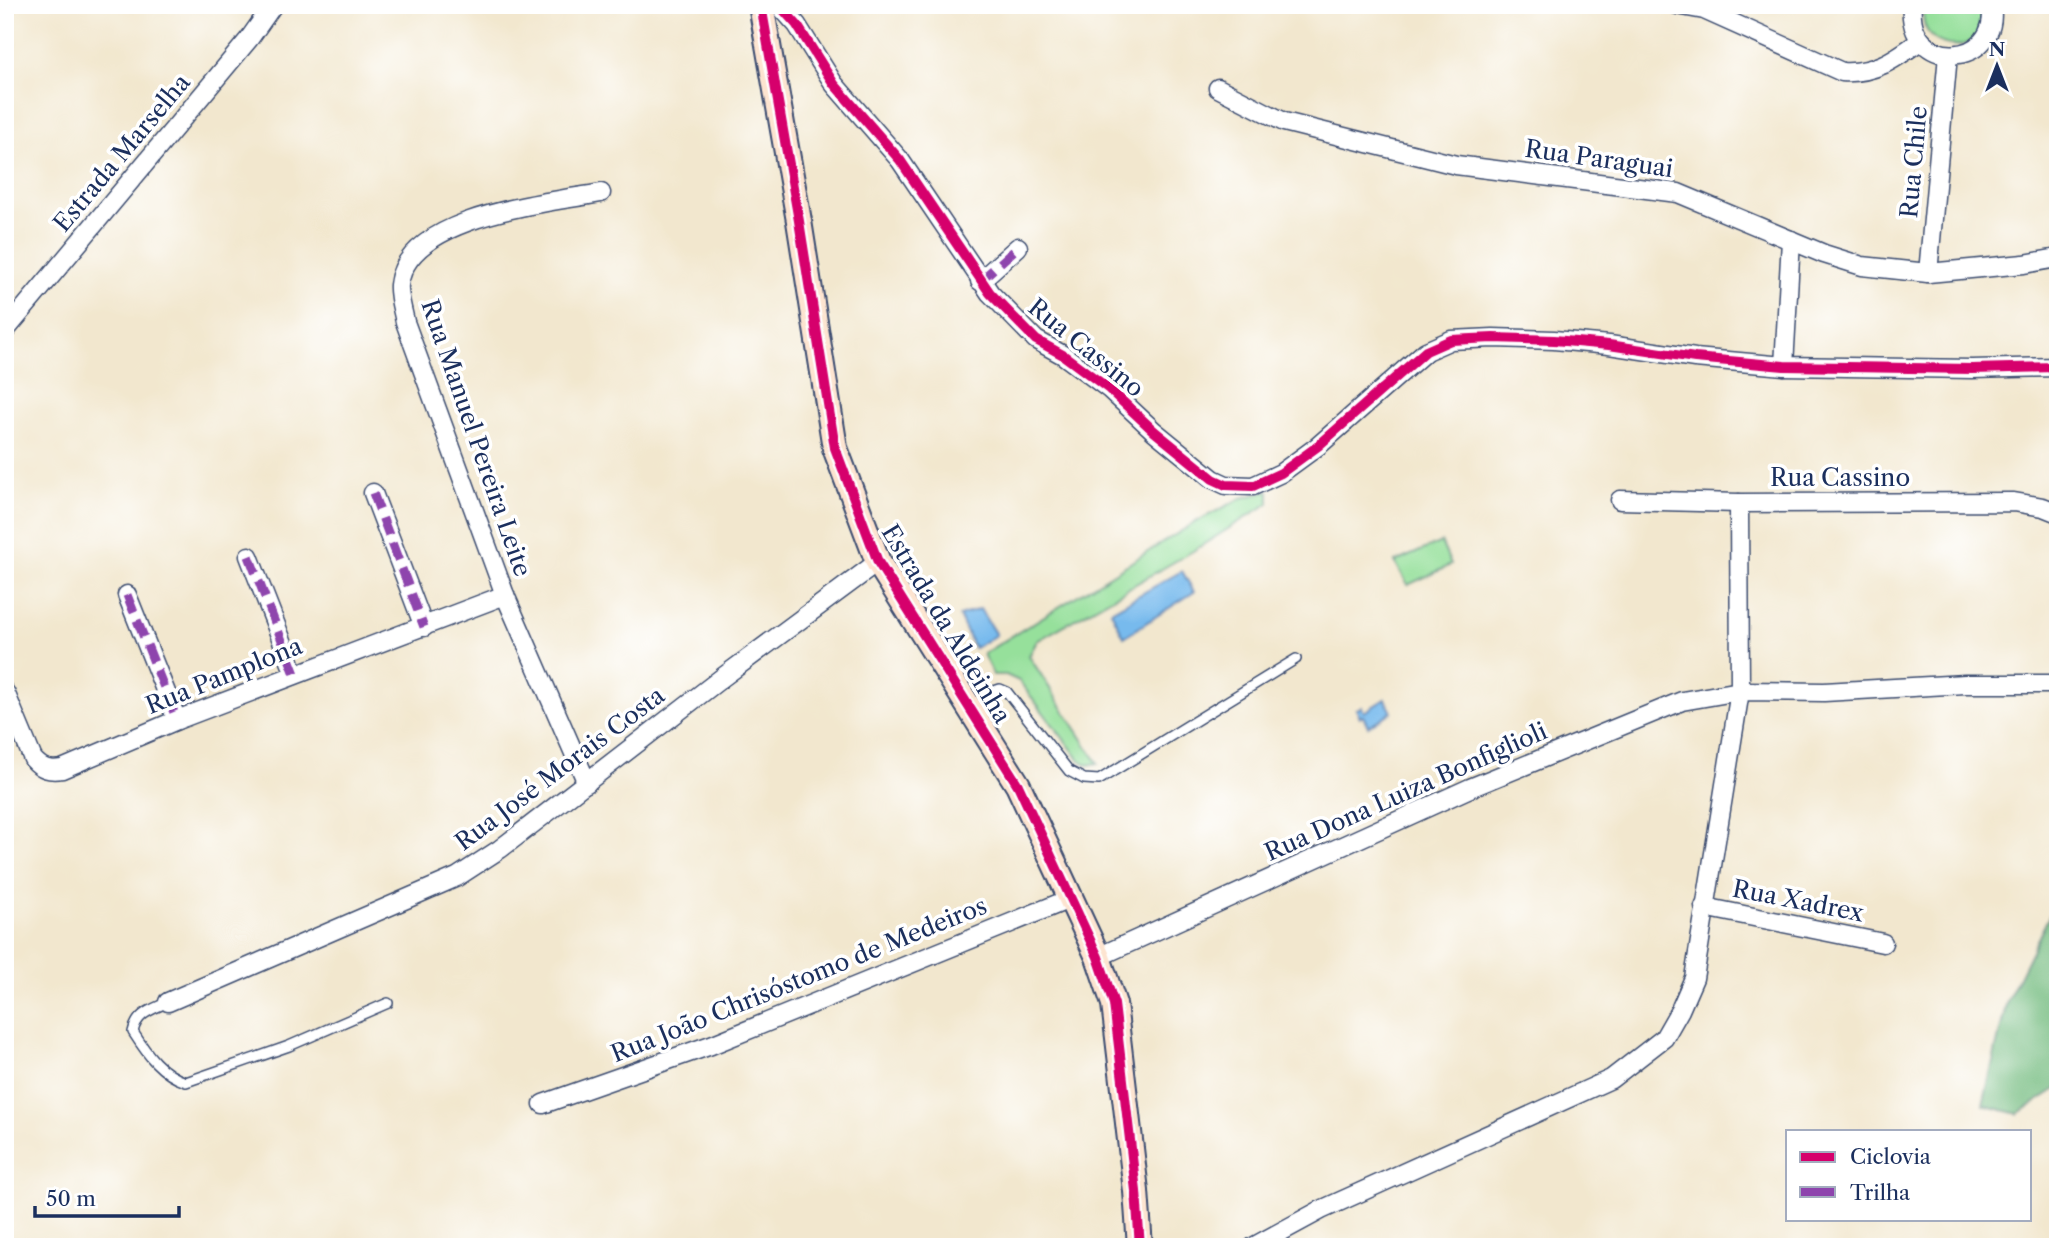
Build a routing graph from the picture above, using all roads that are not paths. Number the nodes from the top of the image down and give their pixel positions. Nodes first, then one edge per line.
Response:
1 (273, 5) edge
2 (761, 5) edge
3 (779, 5) edge
4 (1677, 5) edge
5 (1912, 5) edge
6 (1991, 5) edge
7 (1920, 41) junction
8 (1948, 55) junction
9 (1218, 88) dead end
10 (601, 193) dead end
11 (1791, 240) junction
12 (1018, 247) dead end
13 (2058, 258) edge
14 (1928, 273) junction
15 (980, 281) junction
16 (5, 331) edge
17 (1784, 366) junction
18 (2058, 367) edge
19 (373, 493) dead end
20 (1620, 500) dead end
21 (1740, 503) junction
22 (2058, 513) edge
23 (248, 556) dead end
24 (878, 562) junction
25 (127, 595) dead end
26 (505, 595) junction
27 (424, 627) junction
28 (1296, 659) dead end
29 (295, 674) junction
30 (2058, 684) edge
31 (1740, 691) junction
32 (5, 692) edge
33 (971, 712) junction
34 (177, 720) junction
35 (587, 783) junction
36 (1072, 898) junction
37 (1704, 907) junction
38 (1883, 943) dead end
39 (1098, 957) junction
40 (167, 1002) joint
41 (388, 1003) dead end
42 (543, 1104) dead end
43 (1140, 1247) edge
44 (1253, 1247) edge

1 - 16 street, Estrada Marselha
2 - 24 street, Estrada da Aldeinha
3 - 15 street, Rua Cassino
4 - 7 street
5 - 7 street
6 - 8 street
7 - 8 street
8 - 14 street, Rua Chile
9 - 11 street, Rua Paraguai
10 - 26 street, Rua Manuel Pereira Leite
11 - 14 street, Rua Paraguai
11 - 17 street
12 - 15 street
13 - 14 street, Rua Paraguai
15 - 17 street, Rua Cassino
17 - 18 street, Rua Cassino
19 - 27 street
20 - 21 street, Rua Cassino
21 - 22 street, Rua Cassino
21 - 31 street
23 - 29 street
24 - 33 street, Estrada da Aldeinha
24 - 35 street, Rua José Morais Costa
25 - 34 street
26 - 27 street, Rua Pamplona
26 - 35 street, Rua Manuel Pereira Leite
27 - 29 street, Rua Pamplona
28 - 33 lane
29 - 34 street, Rua Pamplona
30 - 31 street, Rua Dona Luiza Bonfiglioli
31 - 37 street
31 - 39 street, Rua Dona Luiza Bonfiglioli
32 - 34 street, Rua Pamplona
33 - 36 street, Estrada da Aldeinha
35 - 40 street, Rua José Morais Costa
36 - 39 street, Estrada da Aldeinha
36 - 42 street, Rua João Chrisóstomo de Medeiros
37 - 38 street, Rua Xadrex
37 - 44 street
39 - 43 street, Estrada da Aldeinha
40 - 41 lane

